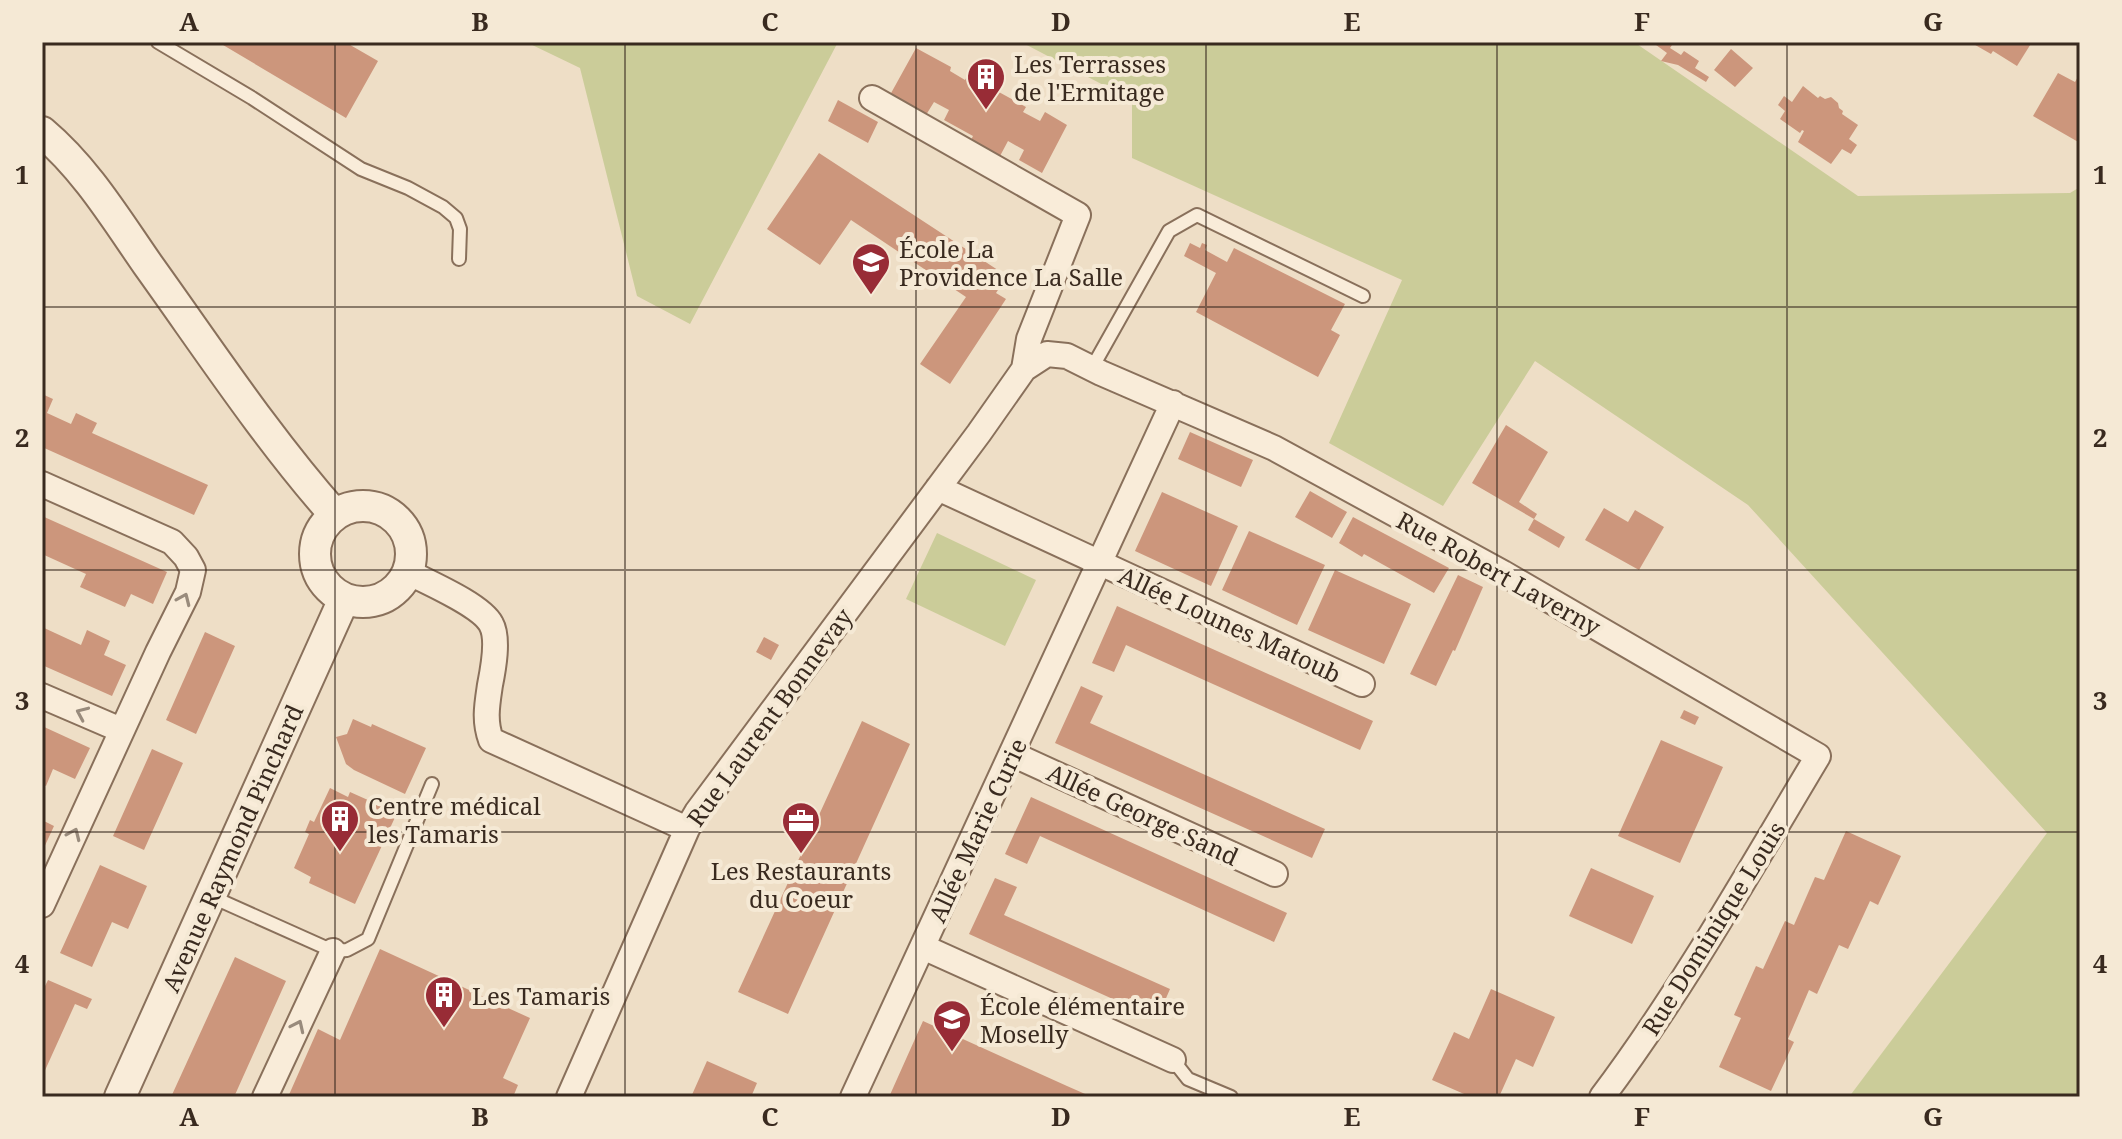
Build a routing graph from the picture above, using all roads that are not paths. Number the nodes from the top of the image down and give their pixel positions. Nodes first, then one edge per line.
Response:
1 (158, 42) edge
2 (872, 98) dead end
3 (42, 132) edge
4 (459, 259) dead end
5 (1363, 296) dead end
6 (1092, 368) junction
7 (1024, 369) junction
8 (1173, 403) junction
9 (42, 484) edge
10 (938, 488) junction
11 (335, 515) junction
12 (1098, 563) junction
13 (408, 572) junction
14 (344, 599) junction
15 (1362, 684) dead end
16 (42, 696) edge
17 (121, 730) junction
18 (1012, 754) junction
19 (1818, 756) joint
20 (432, 784) dead end
21 (687, 829) junction
22 (1275, 874) dead end
23 (210, 896) junction
24 (42, 905) edge
25 (923, 947) junction
26 (333, 951) junction
27 (1173, 1060) joint
28 (120, 1097) edge
29 (265, 1097) edge
30 (569, 1097) edge
31 (853, 1097) edge
32 (1231, 1097) edge
33 (1602, 1097) edge

1 - 4 lane
2 - 7 street
3 - 11 street
5 - 6 lane
6 - 7 street, Rue Robert Laverny
6 - 8 street, Rue Robert Laverny
7 - 10 street, Rue Laurent Bonnevay
8 - 12 street, Allée Marie Curie
8 - 19 street, Rue Robert Laverny
17 -> 9 street
10 - 12 street, Allée Lounes Matoub
10 - 21 street, Rue Laurent Bonnevay
11 - 13 street
11 - 14 street
12 - 15 street, Allée Lounes Matoub
12 - 18 street, Allée Marie Curie
13 - 14 street
13 - 21 street
14 - 23 street, Avenue Raymond Pinchard
17 -> 16 street
24 -> 17 street
18 - 22 street, Allée George Sand
18 - 25 street, Allée Marie Curie
19 - 33 street, Rue Dominique Louis
20 - 26 lane
21 - 30 street, Rue Laurent Bonnevay
23 - 26 lane
23 - 28 street, Avenue Raymond Pinchard
25 - 27 street
25 - 31 street, Allée Marie Curie
29 -> 26 street
27 - 32 lane

